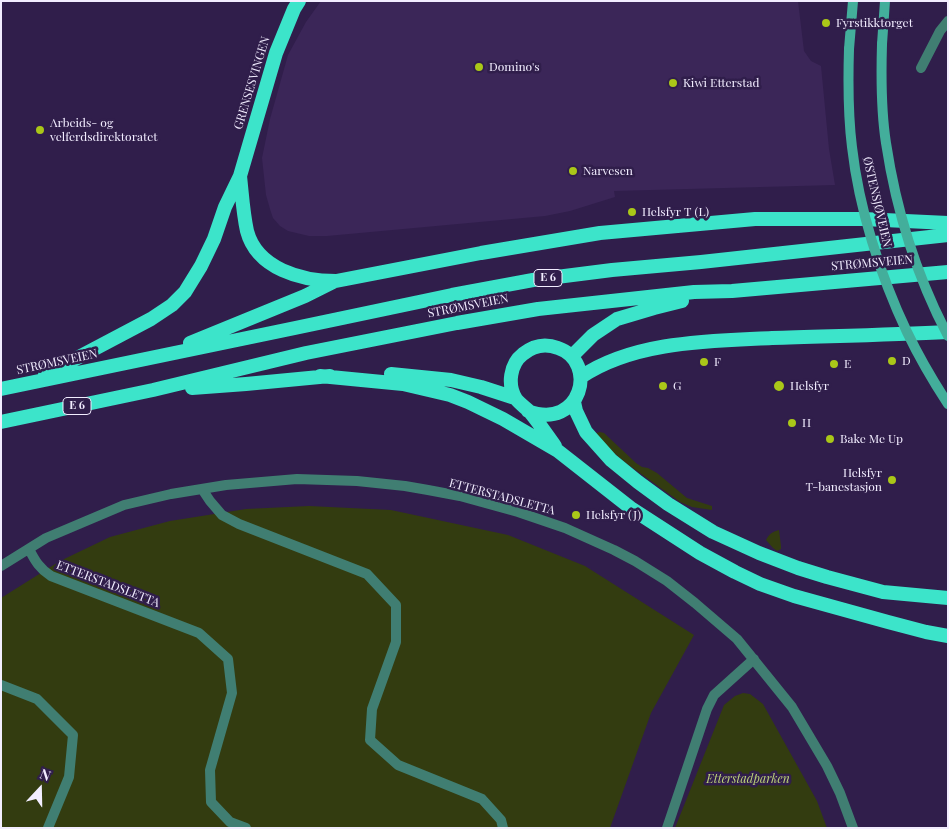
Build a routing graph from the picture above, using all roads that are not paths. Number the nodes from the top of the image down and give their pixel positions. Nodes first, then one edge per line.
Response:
1 (853, 1) edge
2 (885, 1) edge
3 (294, 4) edge
4 (948, 21) edge
5 (921, 68) dead end
6 (240, 176) junction
7 (948, 223) edge
8 (948, 235) edge
9 (948, 272) edge
10 (336, 280) junction
11 (732, 290) junction
12 (948, 334) edge
13 (572, 356) junction
14 (154, 357) junction
15 (320, 376) junction
16 (581, 377) junction
17 (29, 384) junction
18 (1, 389) edge
19 (153, 390) junction
20 (515, 398) junction
21 (574, 402) junction
22 (948, 404) edge
23 (528, 411) junction
24 (1, 422) edge
25 (558, 450) junction
26 (202, 489) junction
27 (29, 549) junction
28 (1, 566) edge
29 (947, 597) edge
30 (948, 636) edge
31 (754, 659) junction
32 (1, 685) edge
33 (48, 828) edge
34 (246, 828) edge
35 (503, 828) edge
36 (667, 828) edge
37 (853, 828) edge

1 - 22 main road, ØSTENSJØVEIEN, bridge
2 - 12 main road, ØSTENSJØVEIEN, bridge
3 - 6 highway, GRENSESVINGEN
4 - 5 street
6 - 10 highway
6 - 17 highway
7 - 10 highway
8 - 14 highway, STRØMSVEIEN / E 6
9 - 11 highway, STRØMSVEIEN / E 6
10 - 14 highway
11 - 13 highway
11 - 19 highway, STRØMSVEIEN / E 6
12 - 16 highway
13 - 16 highway
13 - 20 highway
14 - 17 highway, STRØMSVEIEN / E 6
15 - 19 highway
15 - 20 highway
15 - 25 highway
16 - 21 highway
17 - 18 highway, STRØMSVEIEN / E 6
19 - 24 highway, STRØMSVEIEN / E 6
20 - 23 highway
21 - 23 highway
21 - 29 highway
23 - 25 highway
25 - 30 highway
26 - 27 street, ETTERSTADSLETTA
26 - 31 street, ETTERSTADSLETTA
26 - 35 street
27 - 28 street, ETTERSTADSLETTA
27 - 34 street, ETTERSTADSLETTA
31 - 36 street
31 - 37 street, ETTERSTADSLETTA
32 - 33 street

